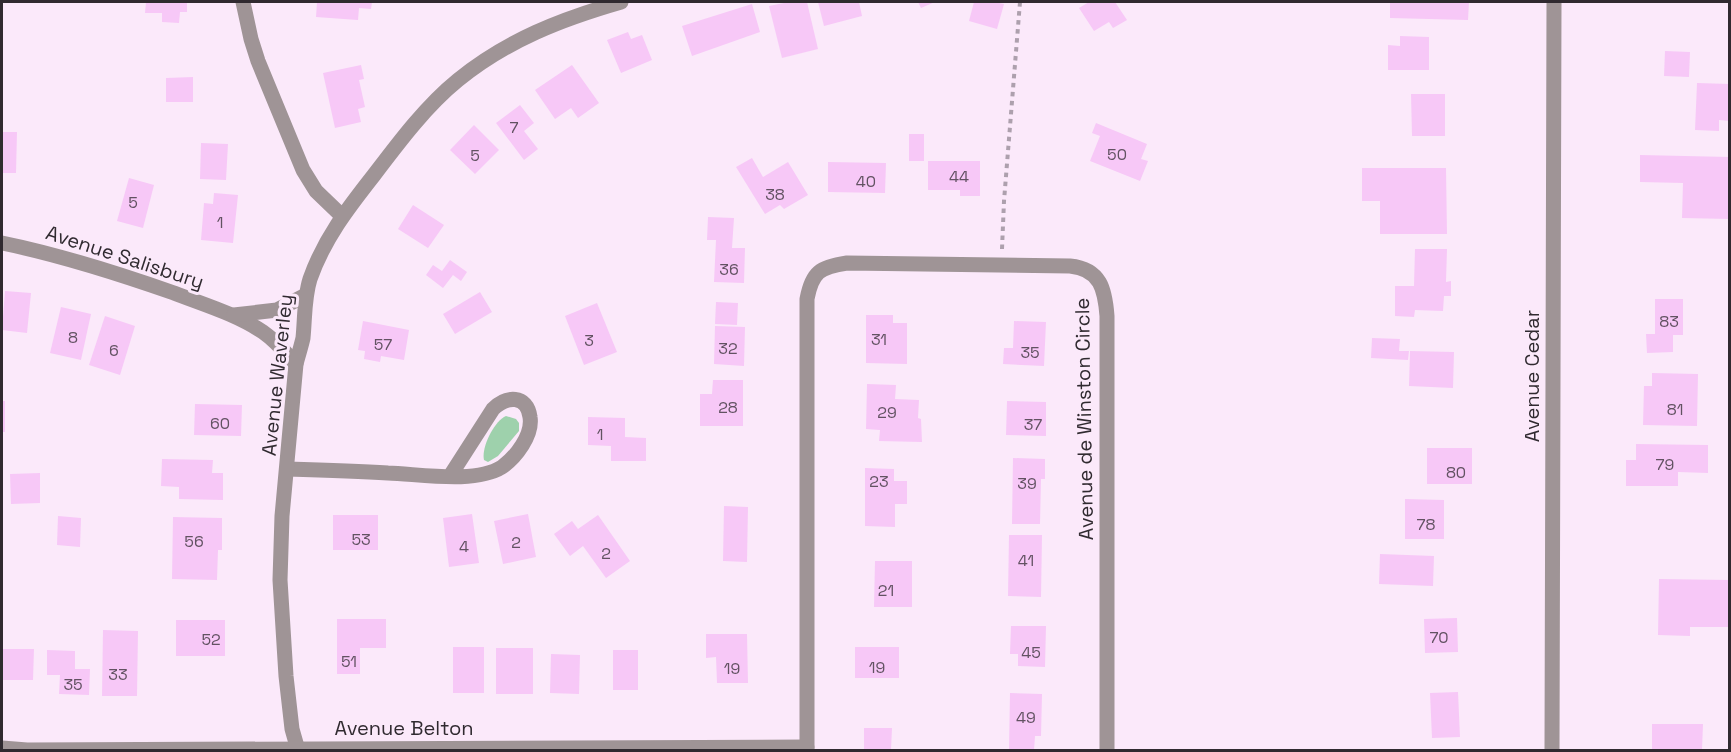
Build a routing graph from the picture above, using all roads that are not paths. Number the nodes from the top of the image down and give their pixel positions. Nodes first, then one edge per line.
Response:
1 (243, 2) edge
2 (621, 2) edge
3 (1554, 2) edge
4 (342, 216) junction
5 (2, 243) edge
6 (306, 295) junction
7 (234, 315) junction
8 (296, 364) junction
9 (287, 469) junction
10 (450, 476) junction
11 (2, 748) edge
12 (807, 749) edge
13 (297, 750) edge
14 (1107, 750) edge
15 (1552, 750) edge

1 - 4 street
2 - 4 street, Avenue Waverley
3 - 15 street, Avenue Cedar
4 - 6 street, Avenue Waverley
5 - 7 street, Avenue Salisbury
6 - 7 street, Avenue Salisbury
6 - 8 street, Avenue Waverley
7 - 8 street, Avenue Salisbury
8 - 9 street, Avenue Waverley
9 - 10 street
9 - 13 street, Avenue Waverley
10 - 10 street
11 - 13 street, Avenue Belton
12 - 13 street, Avenue Belton
12 - 14 street, Avenue de Winston Circle

